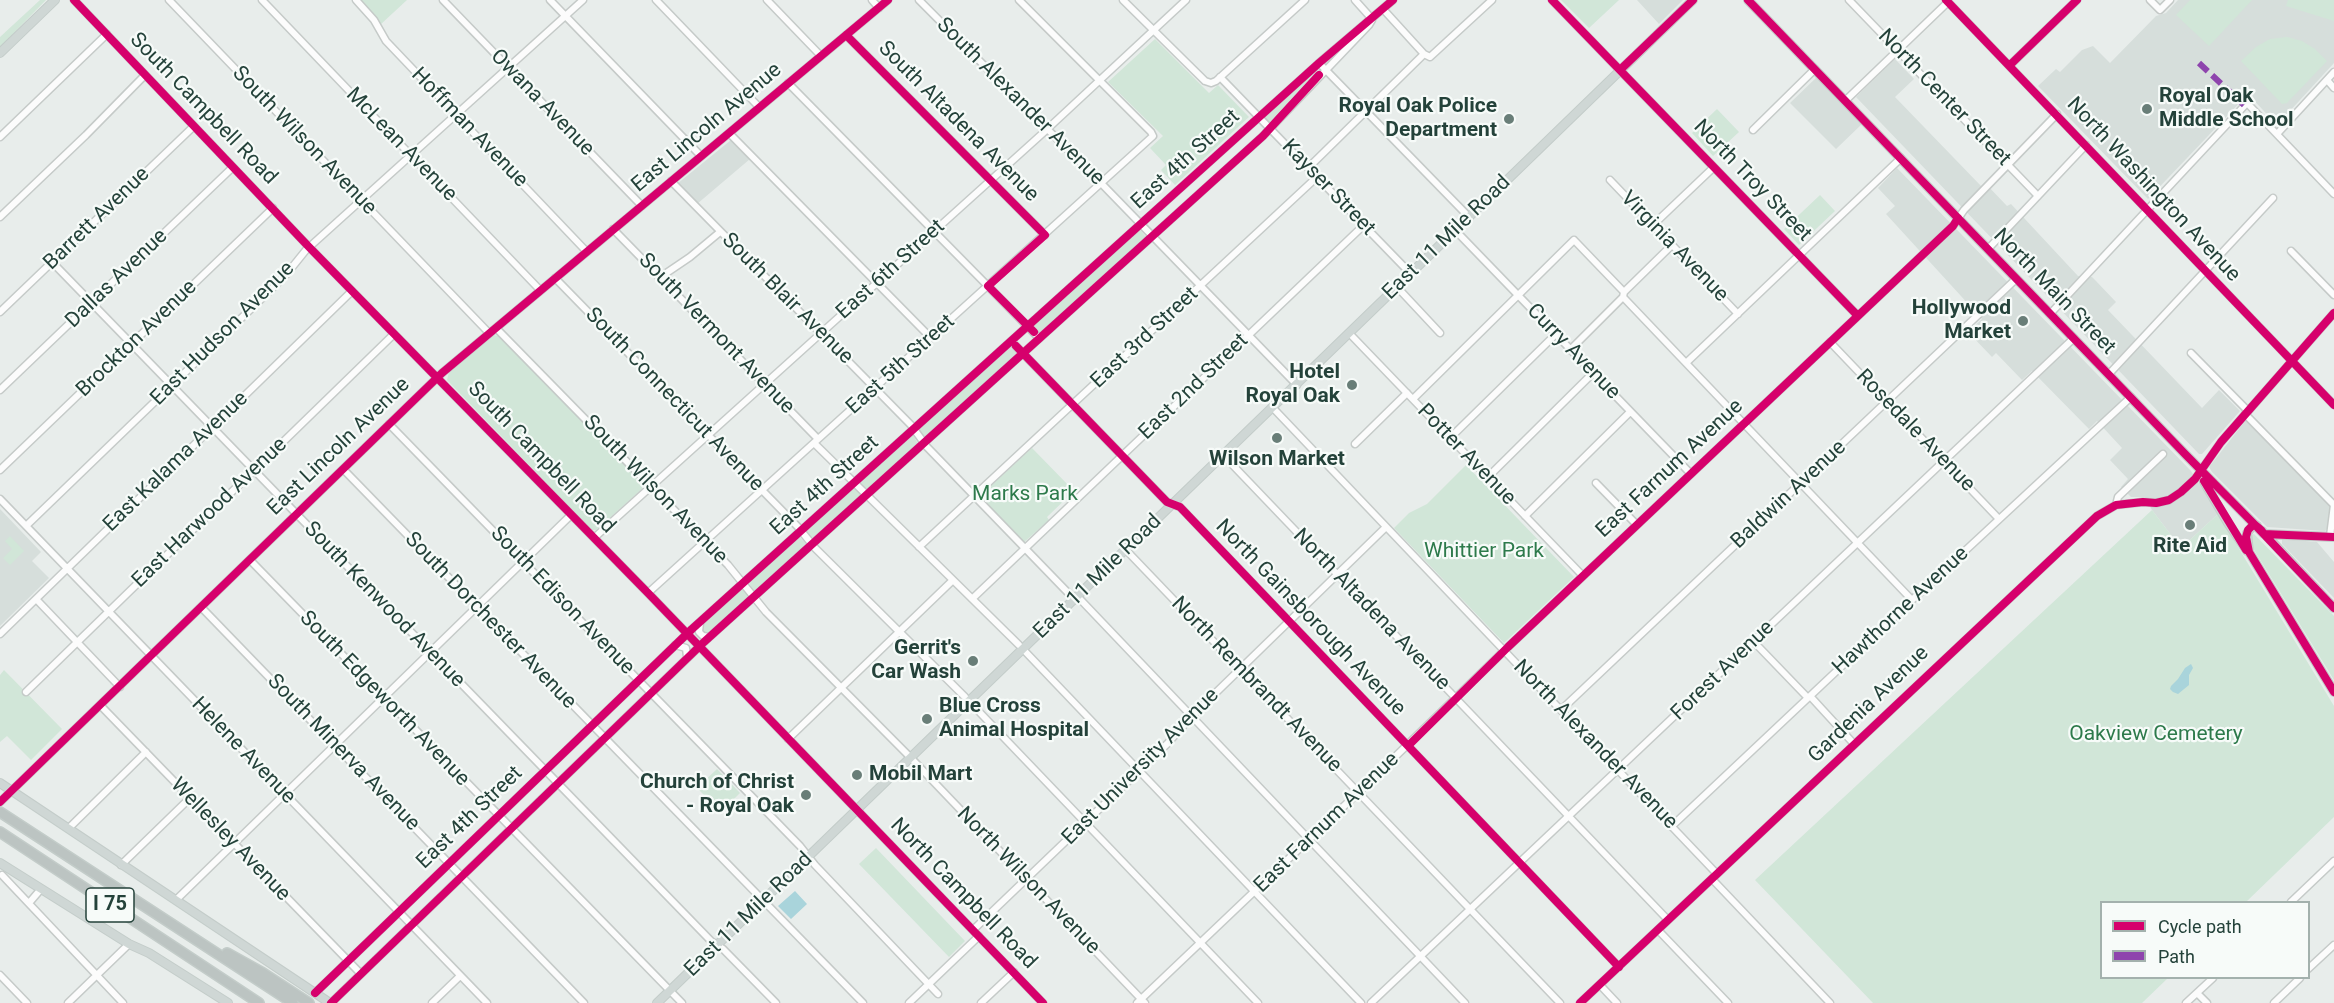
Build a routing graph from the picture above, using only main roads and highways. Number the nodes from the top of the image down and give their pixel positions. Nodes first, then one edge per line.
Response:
1 (49, 0) edge
2 (55, 0) edge
3 (1693, 0) edge
4 (1748, 0) edge
5 (13, 40) junction
6 (0, 53) edge
7 (2201, 470) junction
8 (2254, 524) junction
9 (2264, 534) junction
10 (2332, 537) edge
11 (2248, 552) junction
12 (2334, 608) edge
13 (2334, 692) edge
14 (0, 783) edge
15 (0, 812) edge
16 (0, 832) edge
17 (0, 863) edge
18 (166, 920) junction
19 (225, 1002) edge
20 (259, 1003) edge
21 (293, 1003) edge
22 (309, 1003) edge
23 (330, 1003) edge
24 (657, 1003) edge

1 - 5 main road
2 - 5 main road
3 - 24 main road, East 11 Mile Road
4 - 7 main road, North Main Street
5 - 6 main road
7 - 8 main road, North Main Street
7 - 11 main road
8 - 9 main road, North Main Street
8 - 11 main road
9 - 10 main road
9 - 12 main road
11 - 13 main road
14 - 23 main road
15 - 18 highway, I 75
16 - 20 highway, I 75
17 - 19 main road
18 - 21 highway, I 75
18 - 22 highway

